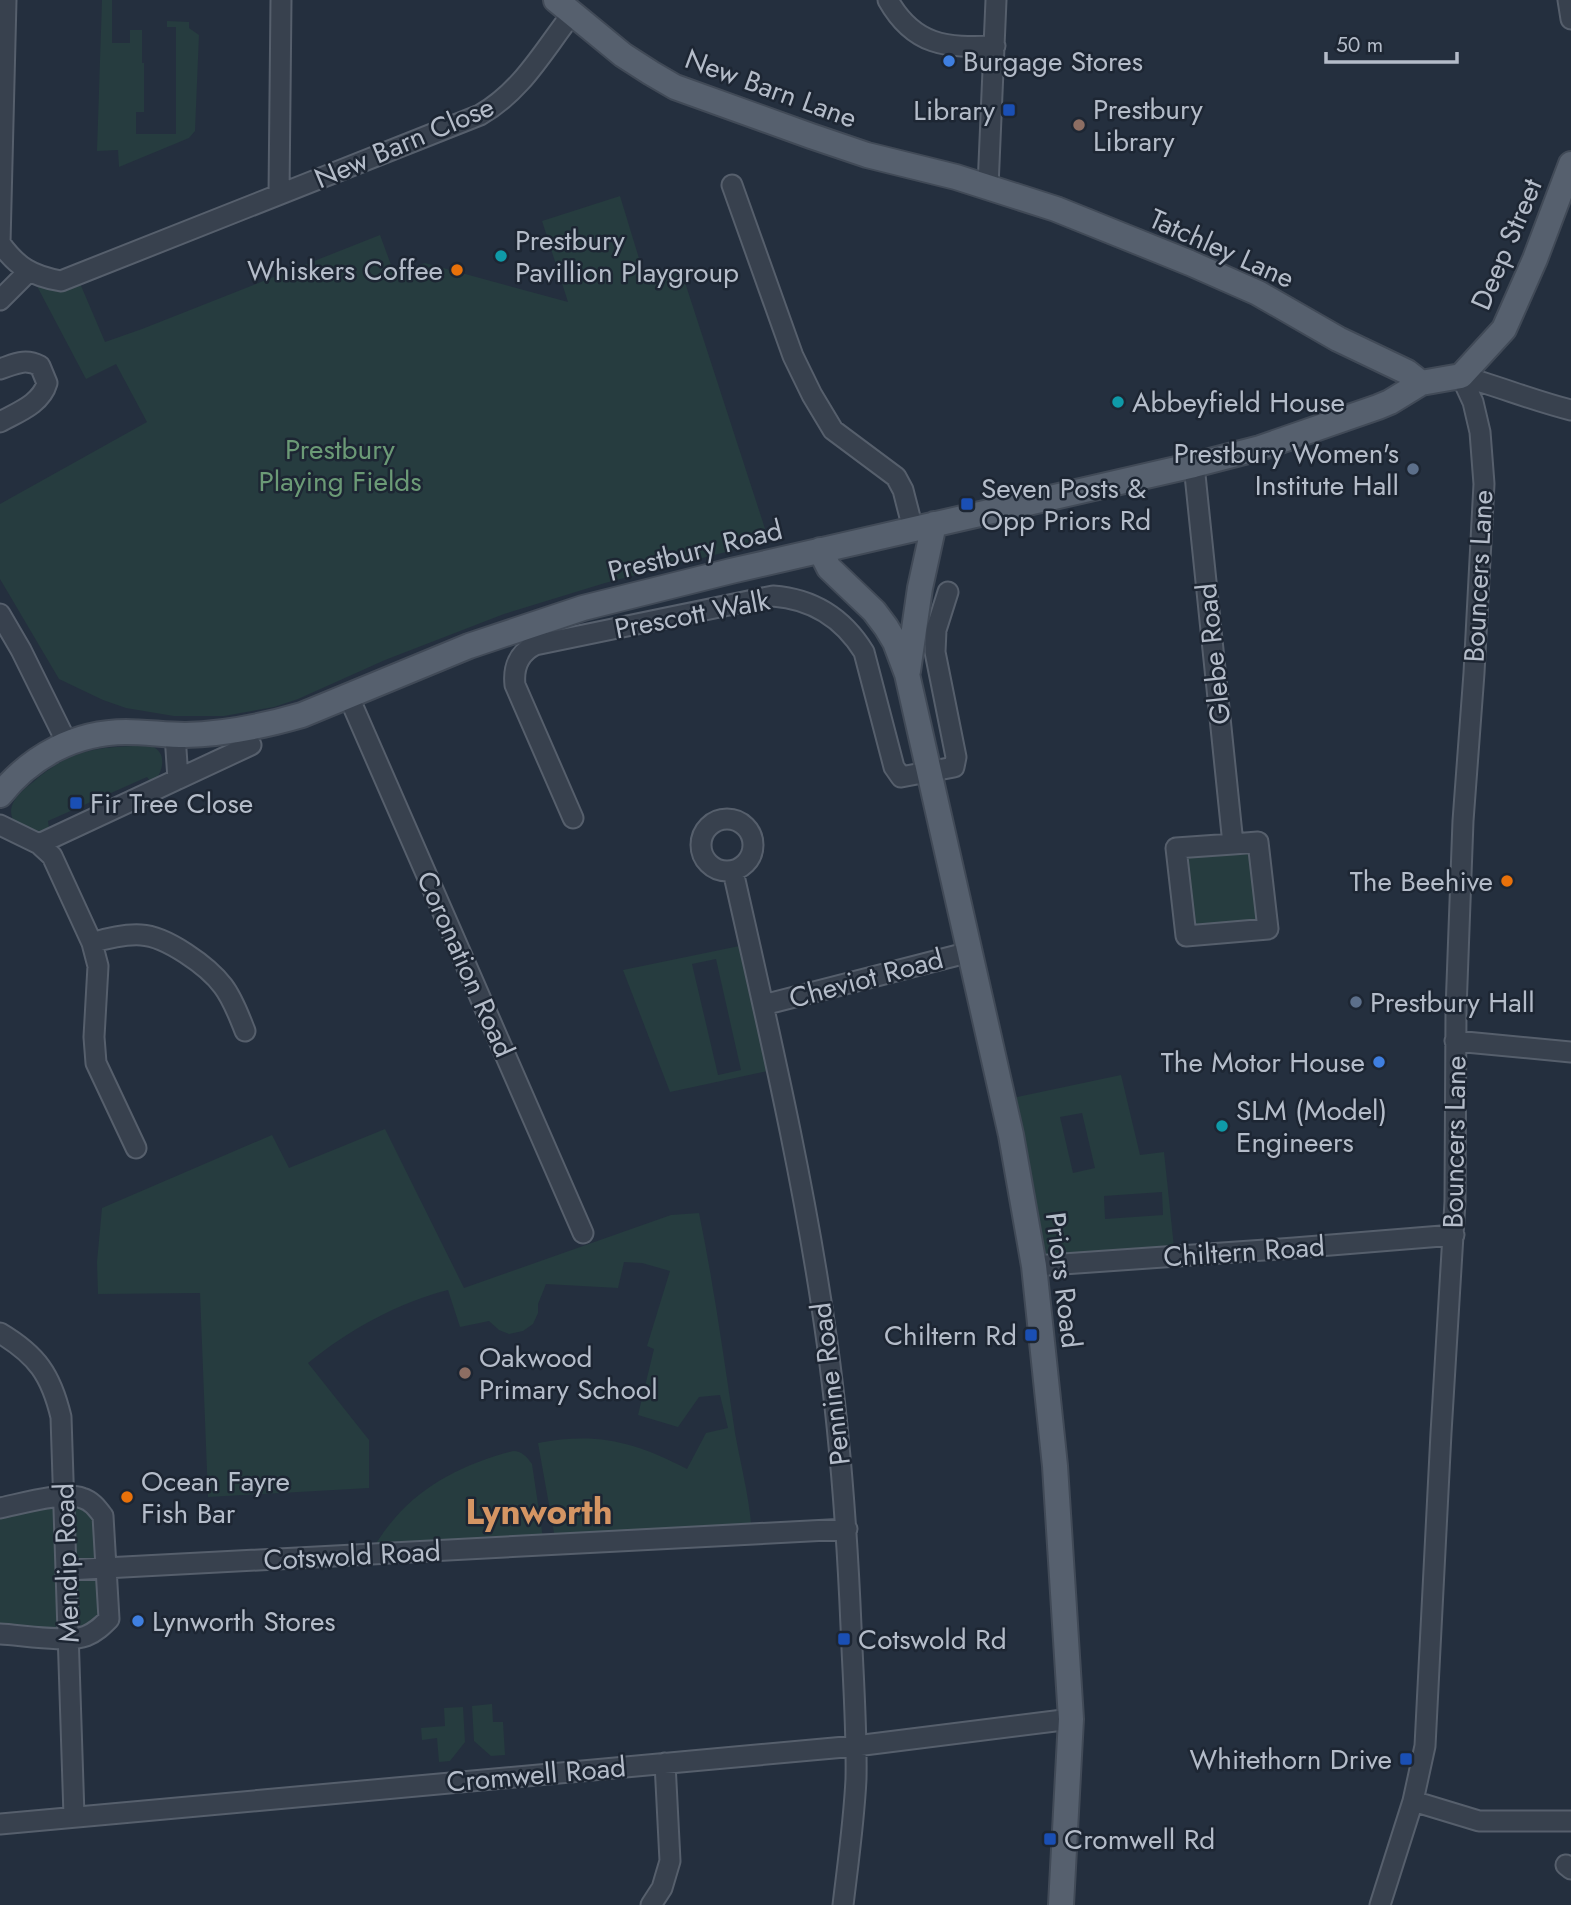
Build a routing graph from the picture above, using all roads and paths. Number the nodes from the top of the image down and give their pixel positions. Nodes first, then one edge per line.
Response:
1 (6, 0) edge
2 (281, 0) edge
3 (888, 0) edge
4 (996, 0) edge
5 (1568, 0) edge
6 (564, 7) edge
7 (1571, 19) edge
8 (995, 46) junction
9 (1571, 164) edge
10 (732, 185) dead end
11 (988, 187) junction
12 (279, 194) junction
13 (29, 271) junction
14 (0, 300) edge
15 (0, 369) edge
16 (1461, 376) junction
17 (1421, 383) junction
18 (1571, 410) edge
19 (0, 422) edge
20 (1194, 465) junction
21 (923, 527) junction
22 (820, 550) junction
23 (948, 592) dead end
24 (0, 614) edge
25 (907, 674) junction
26 (348, 695) junction
27 (175, 735) junction
28 (67, 743) junction
29 (251, 745) dead end
30 (928, 772) junction
31 (178, 779) junction
32 (0, 795) edge
33 (573, 818) dead end
34 (0, 825) edge
35 (39, 844) junction
36 (1233, 844) junction
37 (733, 871) dead end
38 (92, 943) junction
39 (970, 952) junction
40 (763, 1005) junction
41 (245, 1031) dead end
42 (1455, 1041) junction
43 (1571, 1052) edge
44 (136, 1148) dead end
45 (583, 1233) dead end
46 (1454, 1235) junction
47 (1034, 1266) junction
48 (0, 1333) edge
49 (64, 1496) junction
50 (0, 1508) edge
51 (847, 1529) junction
52 (107, 1568) junction
53 (66, 1570) junction
54 (0, 1634) edge
55 (68, 1638) junction
56 (1071, 1719) junction
57 (856, 1746) junction
58 (665, 1763) junction
59 (1413, 1801) junction
60 (74, 1816) junction
61 (1571, 1822) edge
62 (0, 1824) edge
63 (651, 1905) edge
64 (844, 1905) edge
65 (1061, 1905) edge
66 (1380, 1905) edge

1 - 13 street
2 - 12 street, New Barn Close
3 - 8 street
4 - 8 street
5 - 7 street
6 - 11 main road, New Barn Lane
6 - 12 street, New Barn Close
8 - 11 street
9 - 16 main road, Deep Street
10 - 21 street
11 - 17 main road, Tatchley Lane
12 - 13 street, New Barn Close
13 - 14 street
15 - 19 street
16 - 17 main road
16 - 18 street
16 - 42 street, Bouncers Lane
17 - 20 main road, Prestbury Road
20 - 21 main road, Prestbury Road
20 - 36 street, Glebe Road
21 - 22 main road, Prestbury Road
21 - 25 main road, Priors Road
22 - 25 main road, Priors Road
22 - 26 main road, Prestbury Road
23 - 30 street
24 - 28 street
25 - 30 main road, Priors Road
26 - 27 main road, Prestbury Road
26 - 45 street, Coronation Road
27 - 28 main road, Prestbury Road
27 - 31 street
28 - 32 main road, Prestbury Road
29 - 31 street
30 - 33 street, Prescott Walk
30 - 39 main road, Priors Road
31 - 35 street
34 - 35 street
35 - 38 street
36 - 36 street
37 - 40 street, Pennine Road
38 - 41 street
38 - 44 street
39 - 40 street, Cheviot Road
39 - 47 main road, Priors Road
40 - 51 street, Pennine Road
42 - 43 street
42 - 46 street, Bouncers Lane
46 - 47 street, Chiltern Road
46 - 59 street, Bouncers Lane
47 - 56 main road, Priors Road
48 - 49 street, Mendip Road
49 - 50 street
49 - 52 street
49 - 53 street, Mendip Road
51 - 52 street, Cotswold Road
51 - 57 street, Pennine Road
52 - 53 street, Cotswold Road
52 - 55 street
53 - 55 street, Mendip Road
54 - 55 street
55 - 60 street, Mendip Road
56 - 57 street, Cromwell Road
56 - 65 main road, Priors Road
57 - 58 street, Cromwell Road
57 - 64 street, Pennine Road
58 - 60 street, Cromwell Road
58 - 63 street
59 - 61 street
59 - 66 street, Bouncers Lane
60 - 62 street, Cromwell Road

